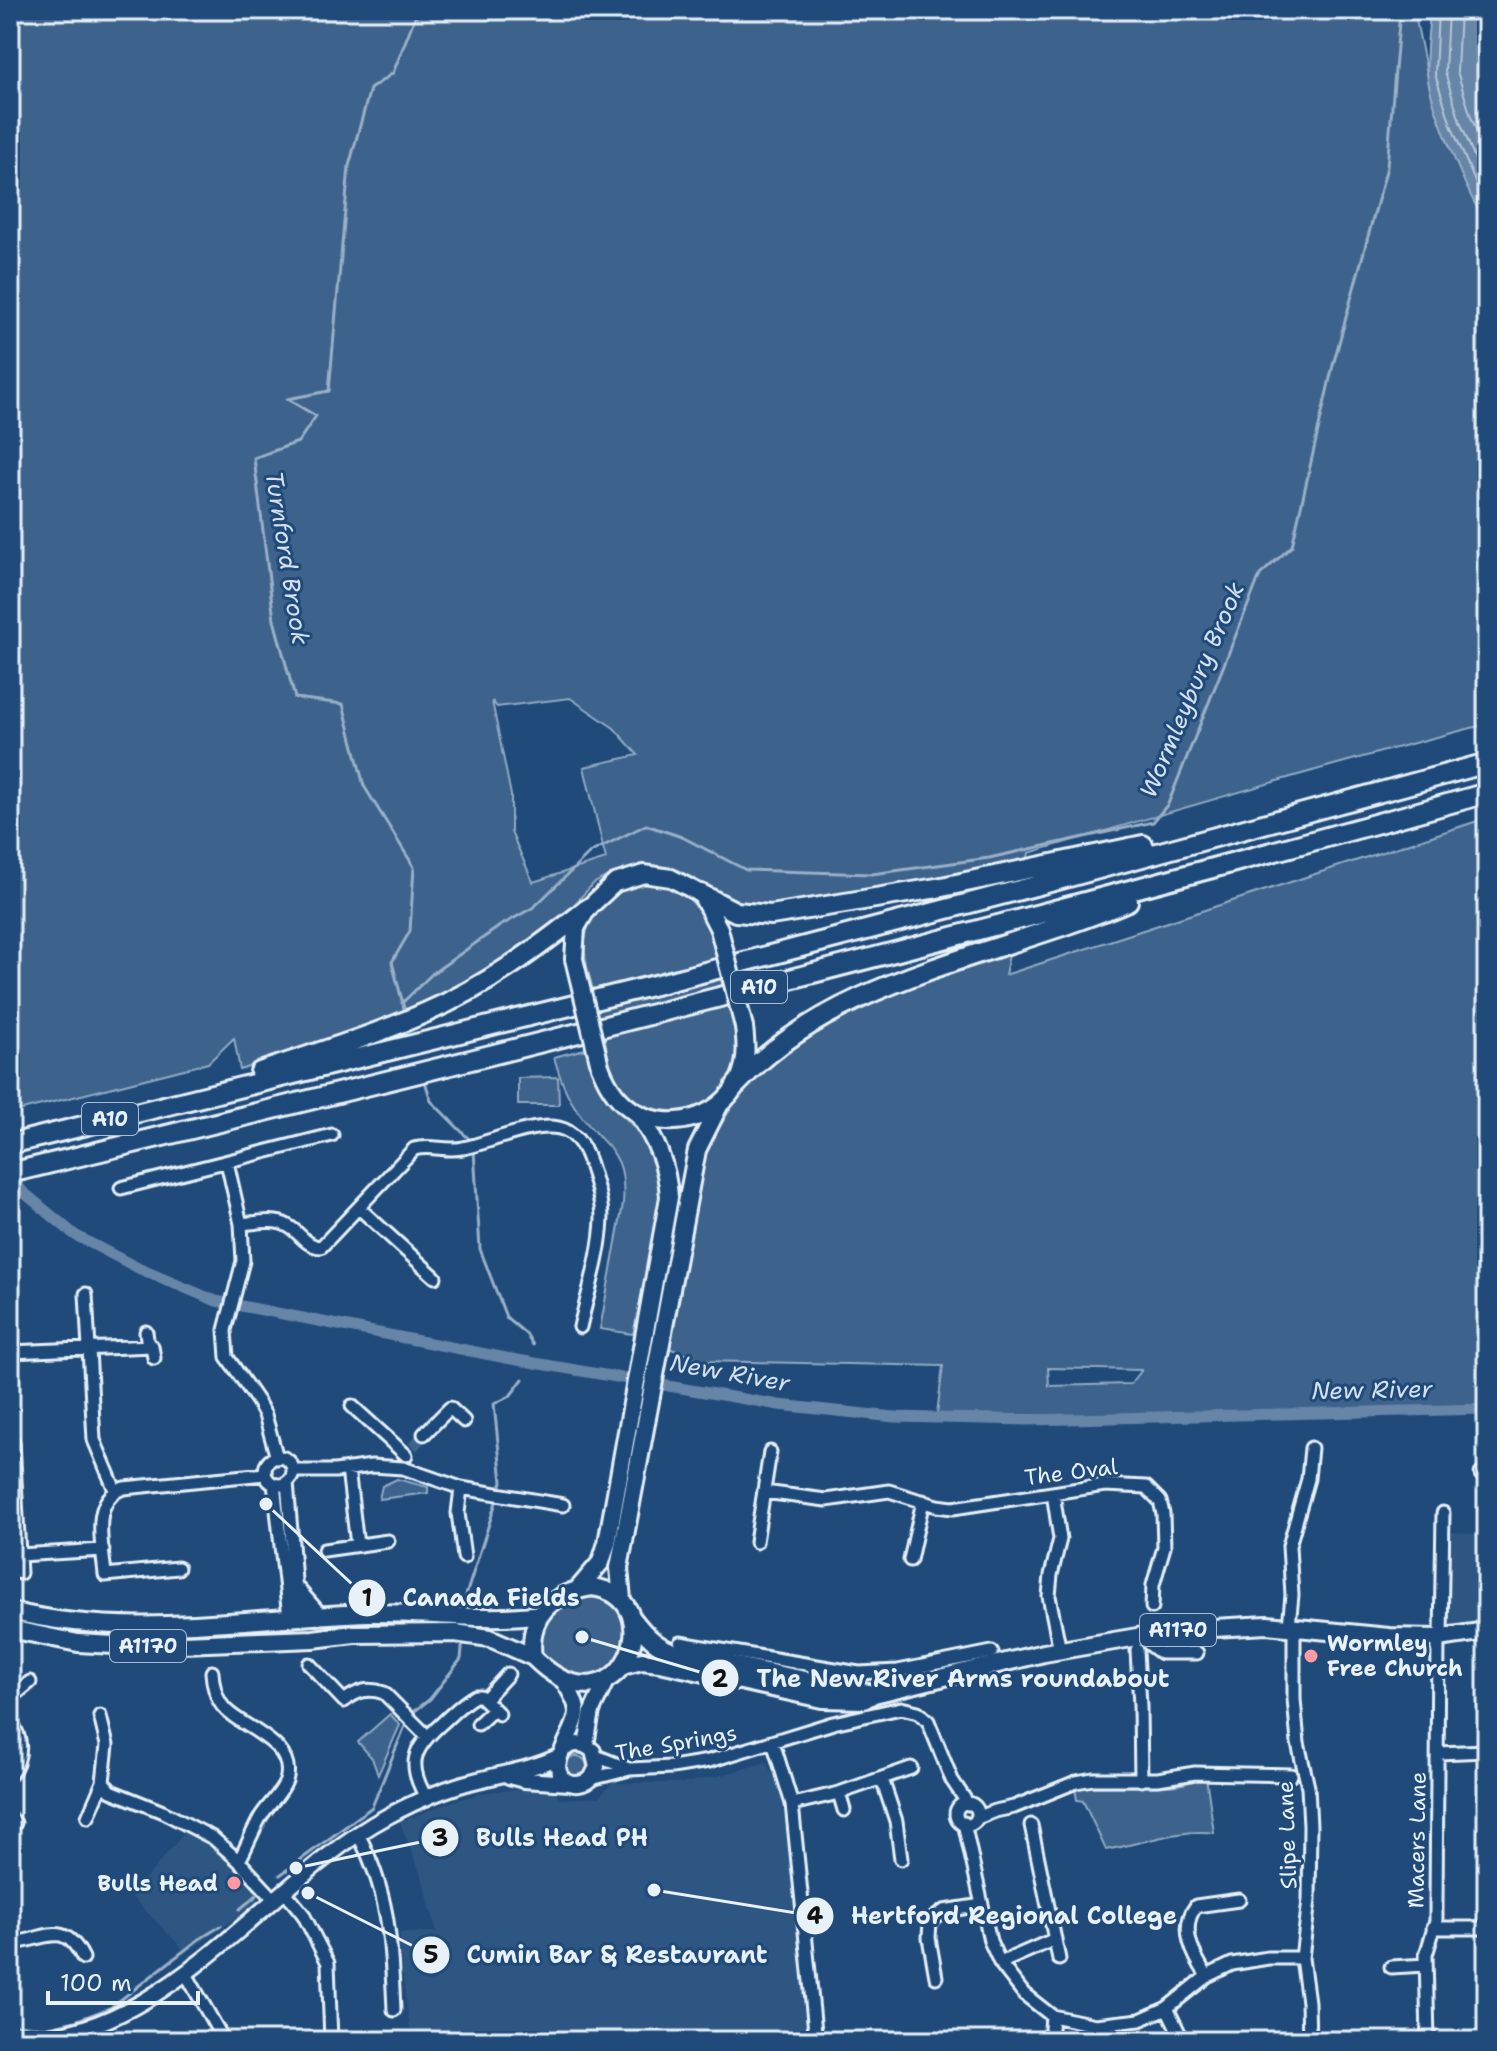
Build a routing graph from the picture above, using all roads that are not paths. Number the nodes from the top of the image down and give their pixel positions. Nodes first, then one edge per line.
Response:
1 (1487, 763) edge
2 (1487, 793) edge
3 (1264, 824) junction
4 (1160, 883) junction
5 (701, 894) junction
6 (587, 909) junction
7 (736, 1085) junction
8 (211, 1095) junction
9 (719, 1106) junction
10 (637, 1113) junction
11 (332, 1135) dead end
12 (10, 1144) edge
13 (227, 1162) junction
14 (19, 1171) edge
15 (121, 1188) dead end
16 (359, 1208) junction
17 (241, 1224) junction
18 (435, 1277) dead end
19 (86, 1294) dead end
20 (580, 1327) dead end
21 (146, 1332) dead end
22 (87, 1348) junction
23 (10, 1352) edge
24 (352, 1406) dead end
25 (464, 1421) dead end
26 (424, 1434) tunnel mouth
27 (13, 1442) dead end
28 (1311, 1448) dead end
29 (770, 1452) dead end
30 (277, 1458) junction
31 (403, 1468) junction
32 (348, 1469) junction
33 (265, 1474) junction
34 (290, 1477) junction
35 (274, 1484) junction
36 (461, 1488) junction
37 (115, 1490) junction
38 (764, 1492) junction
39 (1053, 1493) junction
40 (923, 1501) junction
41 (563, 1505) dead end
42 (1443, 1513) dead end
43 (388, 1541) dead end
44 (756, 1542) dead end
45 (357, 1545) junction
46 (103, 1550) junction
47 (324, 1550) dead end
48 (19, 1555) junction
49 (464, 1557) dead end
50 (910, 1560) dead end
51 (178, 1568) dead end
52 (20, 1573) dead end
53 (578, 1589) junction
54 (297, 1591) junction
55 (622, 1599) junction
56 (1152, 1607) dead end
57 (10, 1611) edge
58 (540, 1614) junction
59 (319, 1616) junction
60 (633, 1619) junction
61 (292, 1624) junction
62 (1291, 1626) junction
63 (10, 1629) edge
64 (1487, 1631) edge
65 (1148, 1634) junction
66 (1439, 1638) junction
67 (680, 1643) dead end
68 (1137, 1650) dead end
69 (1060, 1651) junction
70 (992, 1652) dead end
71 (1197, 1653) dead end
72 (533, 1657) junction
73 (309, 1664) dead end
74 (622, 1666) junction
75 (212, 1672) dead end
76 (800, 1672) junction
77 (508, 1674) dead end
78 (563, 1681) junction
79 (606, 1681) junction
80 (30, 1682) dead end
81 (780, 1688) junction
82 (874, 1694) junction
83 (10, 1699) edge
84 (484, 1700) junction
85 (100, 1716) dead end
86 (10, 1721) edge
87 (478, 1724) dead end
88 (427, 1736) junction
89 (773, 1742) junction
90 (591, 1750) junction
91 (1487, 1751) edge
92 (1438, 1753) junction
93 (557, 1756) junction
94 (911, 1768) dead end
95 (630, 1769) junction
96 (10, 1775) edge
97 (504, 1775) junction
98 (1291, 1775) dead end
99 (591, 1779) junction
100 (882, 1779) junction
101 (1141, 1780) junction
102 (103, 1782) junction
103 (569, 1783) junction
104 (839, 1793) junction
105 (427, 1799) junction
106 (792, 1804) junction
107 (844, 1810) dead end
108 (970, 1814) junction
109 (88, 1817) dead end
110 (1031, 1825) dead end
111 (358, 1834) junction
112 (901, 1859) dead end
113 (239, 1861) junction
114 (280, 1896) junction
115 (1239, 1900) dead end
116 (982, 1905) junction
117 (1433, 1928) junction
118 (1487, 1928) edge
119 (1055, 1939) junction
120 (10, 1943) edge
121 (83, 1958) dead end
122 (1302, 1958) junction
123 (1059, 1959) dead end
124 (1000, 1963) junction
125 (1426, 1965) junction
126 (1391, 1967) dead end
127 (185, 1972) junction
128 (1207, 1976) junction
129 (936, 1977) dead end
130 (1167, 2008) junction
131 (394, 2010) dead end
132 (1052, 2016) junction
133 (10, 2037) edge
134 (331, 2040) edge
135 (224, 2041) edge
136 (816, 2041) edge
137 (1050, 2041) edge
138 (1183, 2041) edge
139 (1309, 2041) edge
140 (1428, 2041) edge

1 - 3 highway, A10
2 - 4 highway, A10
3 - 5 highway
3 - 8 highway, A10
4 - 7 highway
4 - 14 highway, A10
5 - 6 main road
5 - 7 main road, A10, bridge
6 - 8 highway
6 - 10 main road, bridge
7 - 9 main road, A10
8 - 12 highway, A10
9 - 10 main road, A10
9 - 55 main road, A10
10 - 53 main road
11 - 13 street
13 - 15 street
13 - 17 street
16 - 17 street
16 - 18 street
16 - 20 street
17 - 30 street
19 - 22 street
21 - 22 street
22 - 23 street
22 - 37 street
24 - 31 street
25 - 26 street
27 - 48 street
28 - 62 street, Slipe Lane
29 - 38 street
30 - 33 street
30 - 34 street
31 - 32 street
31 - 36 street
32 - 34 street
32 - 45 street
33 - 35 street
33 - 37 street
34 - 35 street
34 - 54 street
35 - 61 street
36 - 41 street
36 - 49 street
37 - 46 street
38 - 40 street, The Oval
38 - 44 street
39 - 40 street, The Oval
39 - 56 street, The Oval
39 - 69 street
40 - 50 street
42 - 66 street, Macers Lane
43 - 45 street
45 - 47 street
46 - 48 street
46 - 51 street
48 - 52 street
53 - 55 main road
53 - 58 main road
54 - 59 main road
54 - 61 street
55 - 60 main road
57 - 61 main road, A1170
58 - 59 main road, A1170
58 - 72 main road
59 - 61 main road, A1170
60 - 74 main road
60 - 76 main road, A1170
61 - 63 main road, A1170
61 - 72 main road
62 - 65 main road, A1170
62 - 66 main road, A1170
62 - 122 street, Slipe Lane
64 - 66 main road, A1170
65 - 69 main road, A1170
65 - 71 street
66 - 92 street, Macers Lane
67 - 76 street
68 - 101 street
69 - 82 main road, A1170
70 - 76 street
72 - 78 main road
73 - 88 street
74 - 79 main road
74 - 81 main road, A1170
75 - 113 street
76 - 81 main road
76 - 82 main road, A1170
77 - 84 street
78 - 79 main road
78 - 93 main road
79 - 90 main road
80 - 83 street
81 - 82 main road, A1170
84 - 87 street
84 - 88 street
85 - 102 street
86 - 96 street
88 - 105 street
89 - 95 street, The Springs
89 - 106 street
89 - 108 street, The Springs
90 - 93 main road
90 - 95 street
90 - 99 main road
91 - 92 street
92 - 117 street, Macers Lane
93 - 97 main road
93 - 103 main road
94 - 100 street
95 - 99 street, The Springs
97 - 103 main road
97 - 105 main road
98 - 101 street
99 - 103 main road
100 - 104 street
100 - 112 street
101 - 108 street
102 - 109 street
102 - 113 street
104 - 106 street
104 - 107 street
105 - 111 main road
106 - 136 street
108 - 116 street
110 - 119 street
111 - 114 main road
111 - 131 street
113 - 114 street
114 - 127 main road
114 - 134 street
115 - 128 street
116 - 124 street
116 - 129 street
117 - 118 street
117 - 125 street, Macers Lane
119 - 123 street
119 - 124 street
120 - 121 street
122 - 128 street
122 - 139 street, Slipe Lane
124 - 132 street
125 - 126 street
125 - 140 street, Macers Lane
127 - 133 main road
127 - 135 street
128 - 130 street
130 - 132 street
130 - 138 street
132 - 137 street

